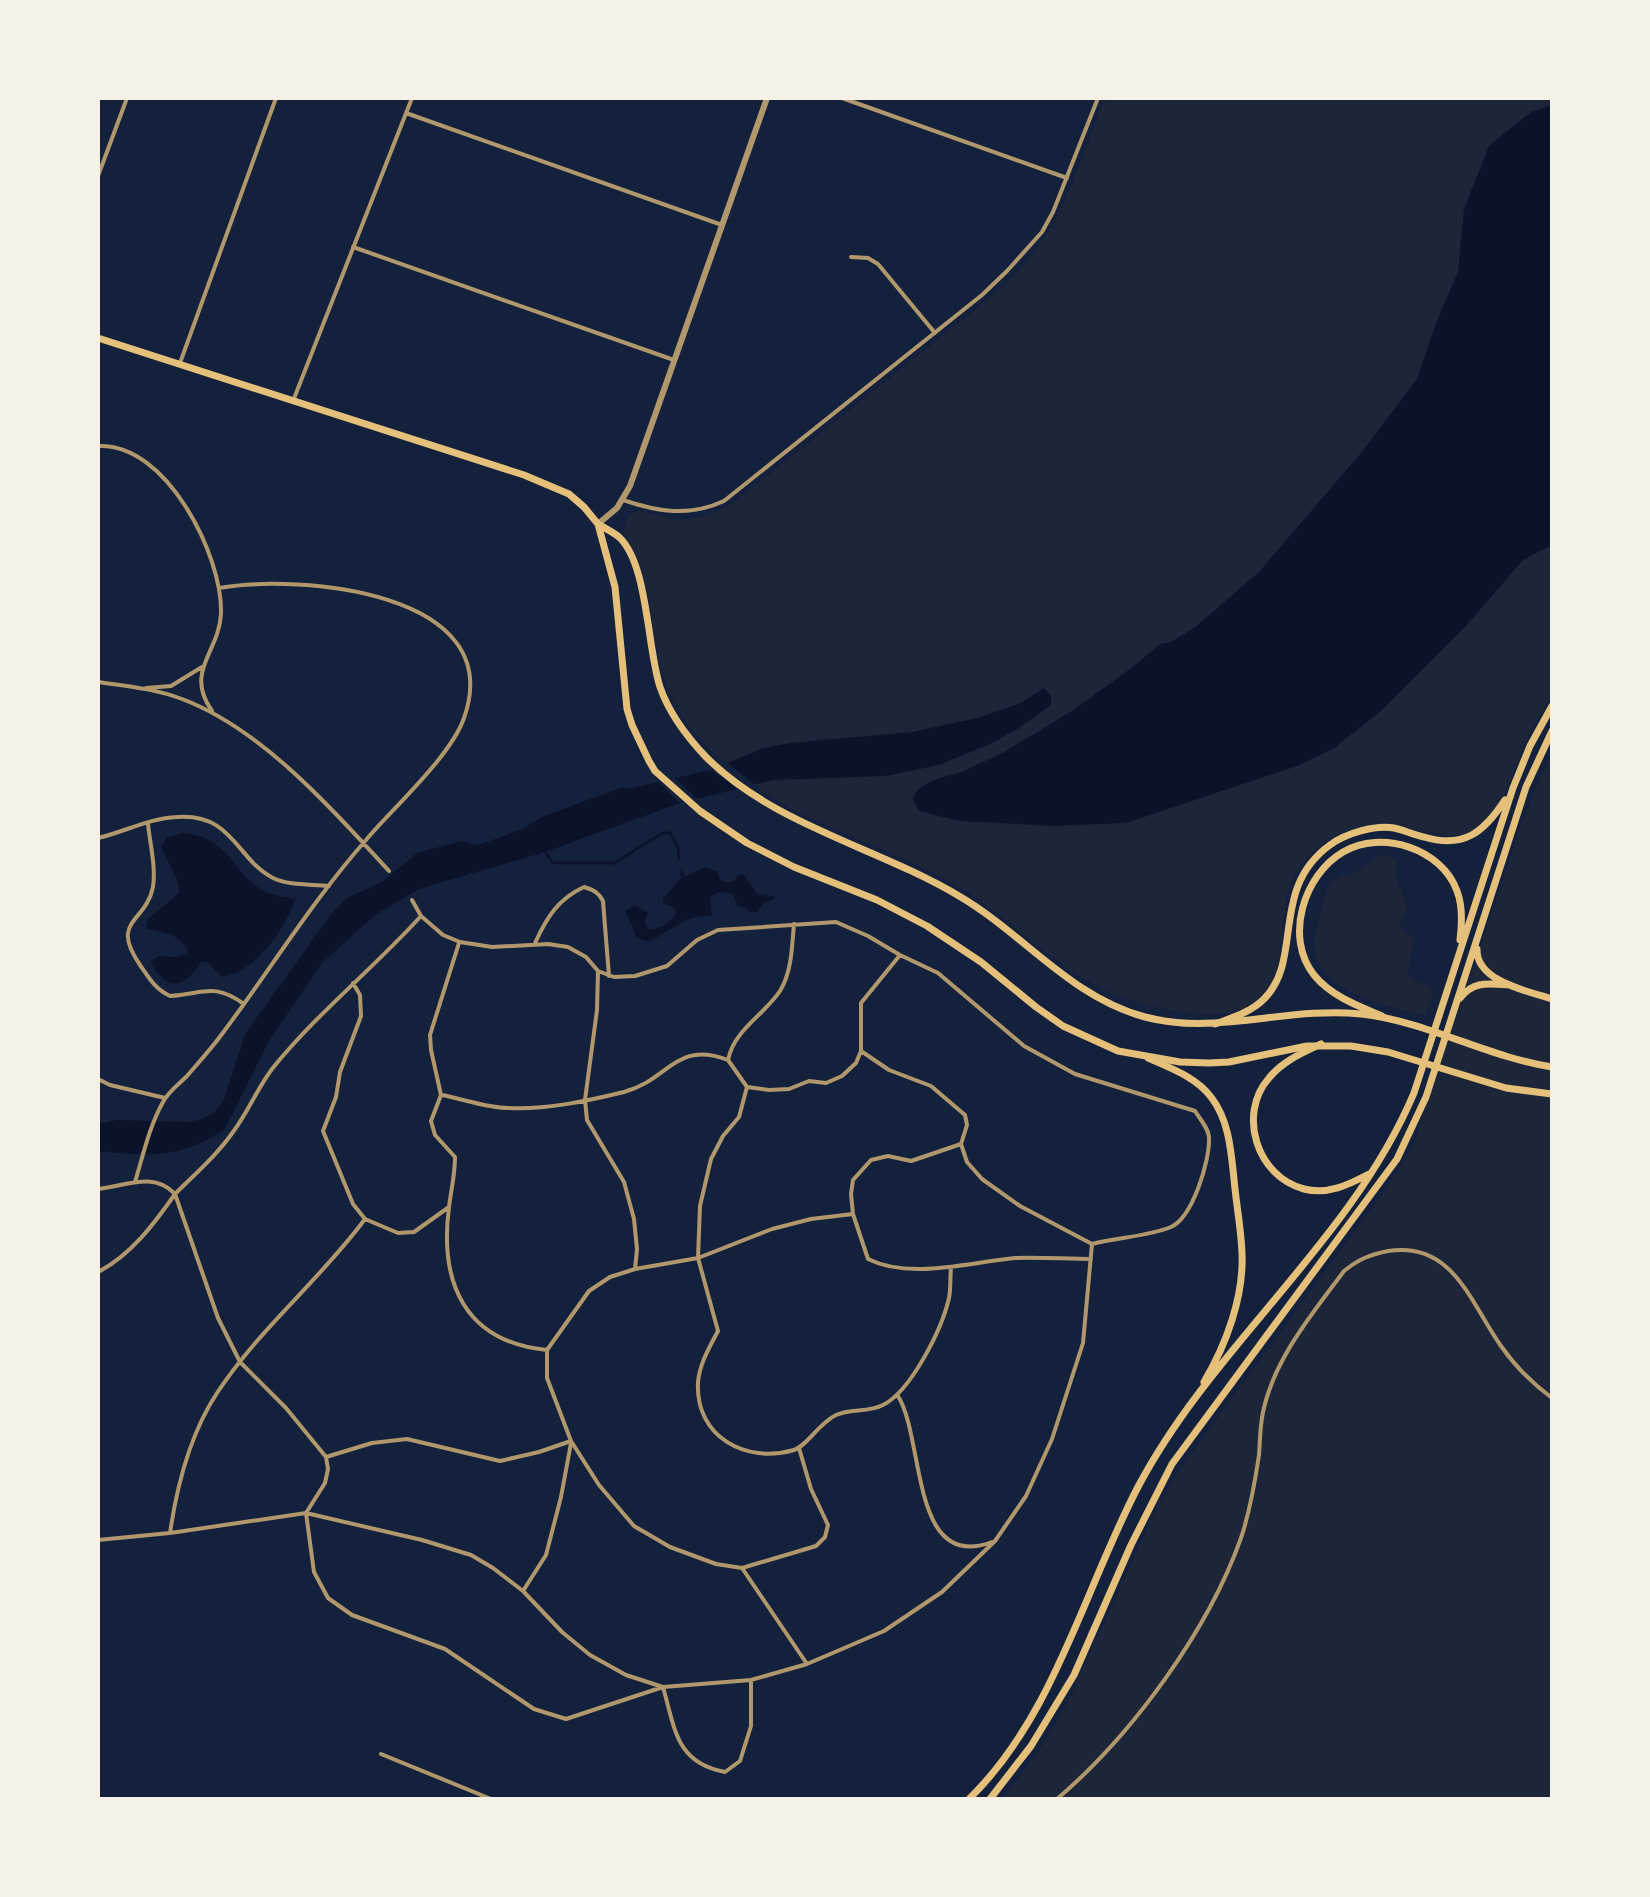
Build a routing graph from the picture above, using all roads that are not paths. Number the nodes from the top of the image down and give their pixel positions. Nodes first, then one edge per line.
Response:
1 (127, 98) edge
2 (276, 98) edge
3 (412, 98) edge
4 (767, 98) edge
5 (842, 98) edge
6 (1098, 98) edge
7 (406, 113) junction
8 (98, 176) edge
9 (1067, 178) junction
10 (722, 225) junction
11 (353, 247) junction
12 (851, 257) dead end
13 (935, 333) junction
14 (98, 338) edge
15 (674, 360) junction
16 (180, 364) junction
17 (293, 401) junction
18 (98, 446) edge
19 (623, 500) junction
20 (598, 524) junction
21 (219, 588) junction
22 (202, 667) junction
23 (98, 682) edge
24 (140, 688) junction
25 (1552, 706) edge
26 (213, 713) junction
27 (1552, 731) edge
28 (1513, 788) junction
29 (148, 824) junction
30 (98, 838) edge
31 (363, 843) junction
32 (389, 871) dead end
33 (329, 886) junction
34 (412, 900) dead end
35 (421, 916) junction
36 (794, 924) junction
37 (1477, 938) junction
38 (460, 942) junction
39 (535, 945) junction
40 (900, 955) junction
41 (1458, 956) junction
42 (598, 971) junction
43 (609, 976) junction
44 (352, 982) junction
45 (1510, 985) junction
46 (1552, 999) edge
47 (1456, 1003) junction
48 (244, 1004) junction
49 (1382, 1016) junction
50 (1215, 1024) junction
51 (1321, 1044) junction
52 (861, 1051) junction
53 (1148, 1058) junction
54 (728, 1060) junction
55 (1552, 1067) edge
56 (98, 1079) edge
57 (747, 1087) junction
58 (1552, 1094) edge
59 (441, 1095) junction
60 (165, 1098) junction
61 (585, 1100) junction
62 (961, 1144) junction
63 (1374, 1171) junction
64 (135, 1182) junction
65 (98, 1189) edge
66 (175, 1194) junction
67 (449, 1207) junction
68 (853, 1214) junction
69 (365, 1219) junction
70 (1092, 1244) junction
71 (698, 1258) junction
72 (1091, 1259) junction
73 (951, 1267) junction
74 (635, 1269) junction
75 (98, 1272) edge
76 (98, 1311) edge
77 (98, 1329) edge
78 (547, 1350) junction
79 (240, 1362) junction
80 (898, 1396) junction
81 (1552, 1398) edge
82 (1191, 1405) junction
83 (571, 1441) junction
84 (799, 1448) junction
85 (326, 1457) junction
86 (306, 1513) junction
87 (170, 1533) junction
88 (98, 1540) edge
89 (995, 1541) junction
90 (742, 1568) junction
91 (523, 1591) junction
92 (807, 1664) junction
93 (751, 1680) junction
94 (663, 1687) junction
95 (381, 1754) dead end
96 (491, 1799) edge
97 (969, 1799) edge
98 (990, 1799) edge
99 (1057, 1799) edge

1 - 8 street
2 - 16 street
3 - 7 street
4 - 10 street
5 - 9 street
6 - 9 street
7 - 10 street
7 - 11 street
9 - 13 street
10 - 15 street
11 - 15 street
11 - 17 street
12 - 13 street
13 - 19 street
14 - 16 main road
15 - 19 street
16 - 17 main road
17 - 20 main road
18 - 21 street
19 - 20 street
20 - 50 main road
20 - 53 main road
21 - 22 street
21 - 31 street
22 - 24 street
22 - 26 street
23 - 24 street
24 - 26 street
25 - 28 main road
26 - 31 street
27 - 37 main road
28 - 41 main road
28 - 50 main road
29 - 30 street
29 - 33 street
29 - 48 street
31 - 32 street
31 - 33 street
33 - 48 street
34 - 35 street
35 - 38 street
35 - 44 street
36 - 40 street
36 - 43 street
36 - 54 street
37 - 45 main road
37 - 47 main road
38 - 39 street
38 - 59 street
39 - 42 street
39 - 43 street
40 - 52 street
40 - 70 street
41 - 49 main road
41 - 63 main road
42 - 43 street
42 - 61 street
44 - 66 street
44 - 69 street
45 - 46 main road
45 - 47 main road
47 - 98 main road
48 - 60 street
49 - 50 main road
49 - 55 main road
51 - 53 main road
51 - 58 main road
51 - 63 main road
52 - 57 street
52 - 62 street
53 - 82 main road
54 - 57 street
54 - 61 street
56 - 60 street
57 - 71 street
59 - 61 street
59 - 67 street
60 - 64 street
61 - 74 street
62 - 68 street
62 - 70 street
63 - 82 main road
64 - 65 street
64 - 66 street
66 - 75 street
66 - 79 street
67 - 69 street
67 - 78 street
68 - 71 street
68 - 73 street
69 - 79 street
70 - 72 street
71 - 74 street
71 - 84 street
72 - 73 street
72 - 89 street
73 - 80 street
74 - 78 street
76 - 77 street
78 - 83 street
79 - 85 street
79 - 87 street
80 - 84 street
80 - 89 street
81 - 99 street
82 - 97 main road
83 - 85 street
83 - 90 street
83 - 91 street
84 - 90 street
85 - 86 street
86 - 87 street
86 - 91 street
86 - 94 street
87 - 88 street
89 - 92 street
90 - 92 street
91 - 94 street
92 - 93 street
93 - 94 street
93 - 94 street
95 - 96 street

